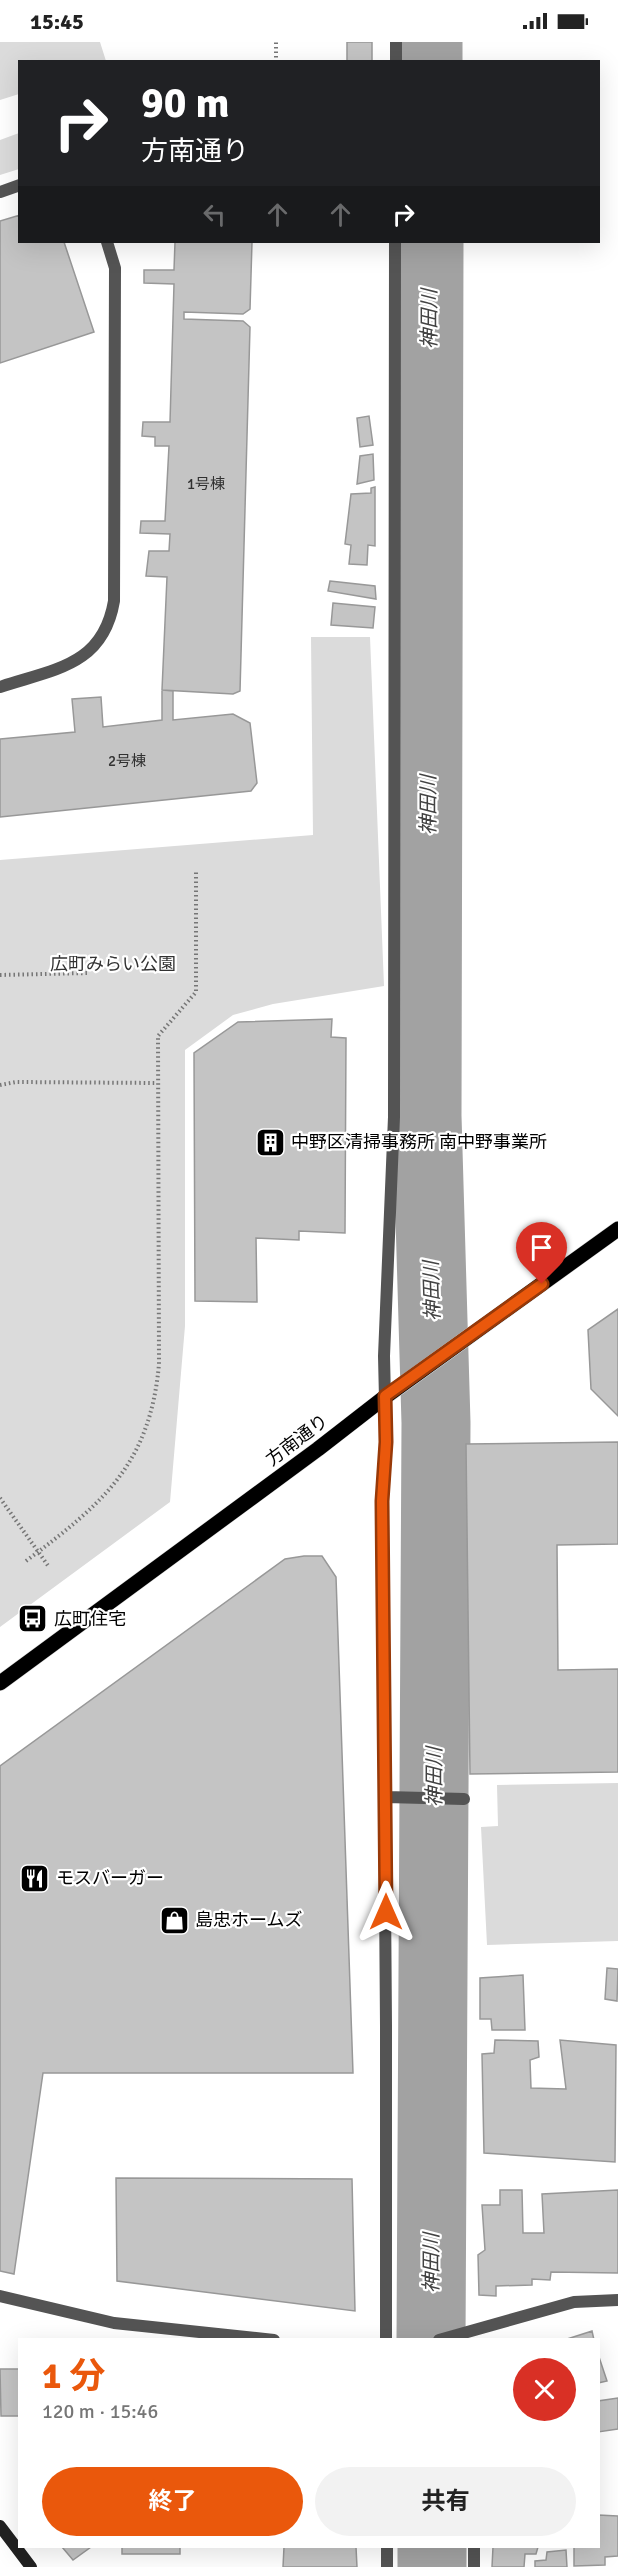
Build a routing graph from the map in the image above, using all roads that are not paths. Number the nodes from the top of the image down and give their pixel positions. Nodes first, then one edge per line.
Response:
1 (396, 42) edge
2 (396, 60) edge
3 (18, 186) edge
4 (0, 192) edge
5 (106, 243) edge
6 (395, 243) edge
7 (0, 687) edge
8 (618, 1229) edge
9 (385, 1396) junction
10 (0, 1683) edge
11 (386, 1797) junction
12 (464, 1799) dead end
13 (0, 2296) edge
14 (618, 2300) edge
15 (470, 2336) edge
16 (255, 2338) edge
17 (386, 2338) edge
18 (446, 2338) edge
19 (0, 2526) edge
20 (387, 2548) edge
21 (474, 2548) edge
22 (31, 2567) edge
23 (387, 2567) edge
24 (474, 2567) edge

1 - 2 street
3 - 4 street
5 - 7 street
6 - 9 street
8 - 9 main road, 方南通り
9 - 10 main road, 方南通り
9 - 11 street
11 - 12 street
11 - 17 street
13 - 16 street
14 - 15 street
15 - 18 street
19 - 22 street
20 - 23 street
21 - 24 street

